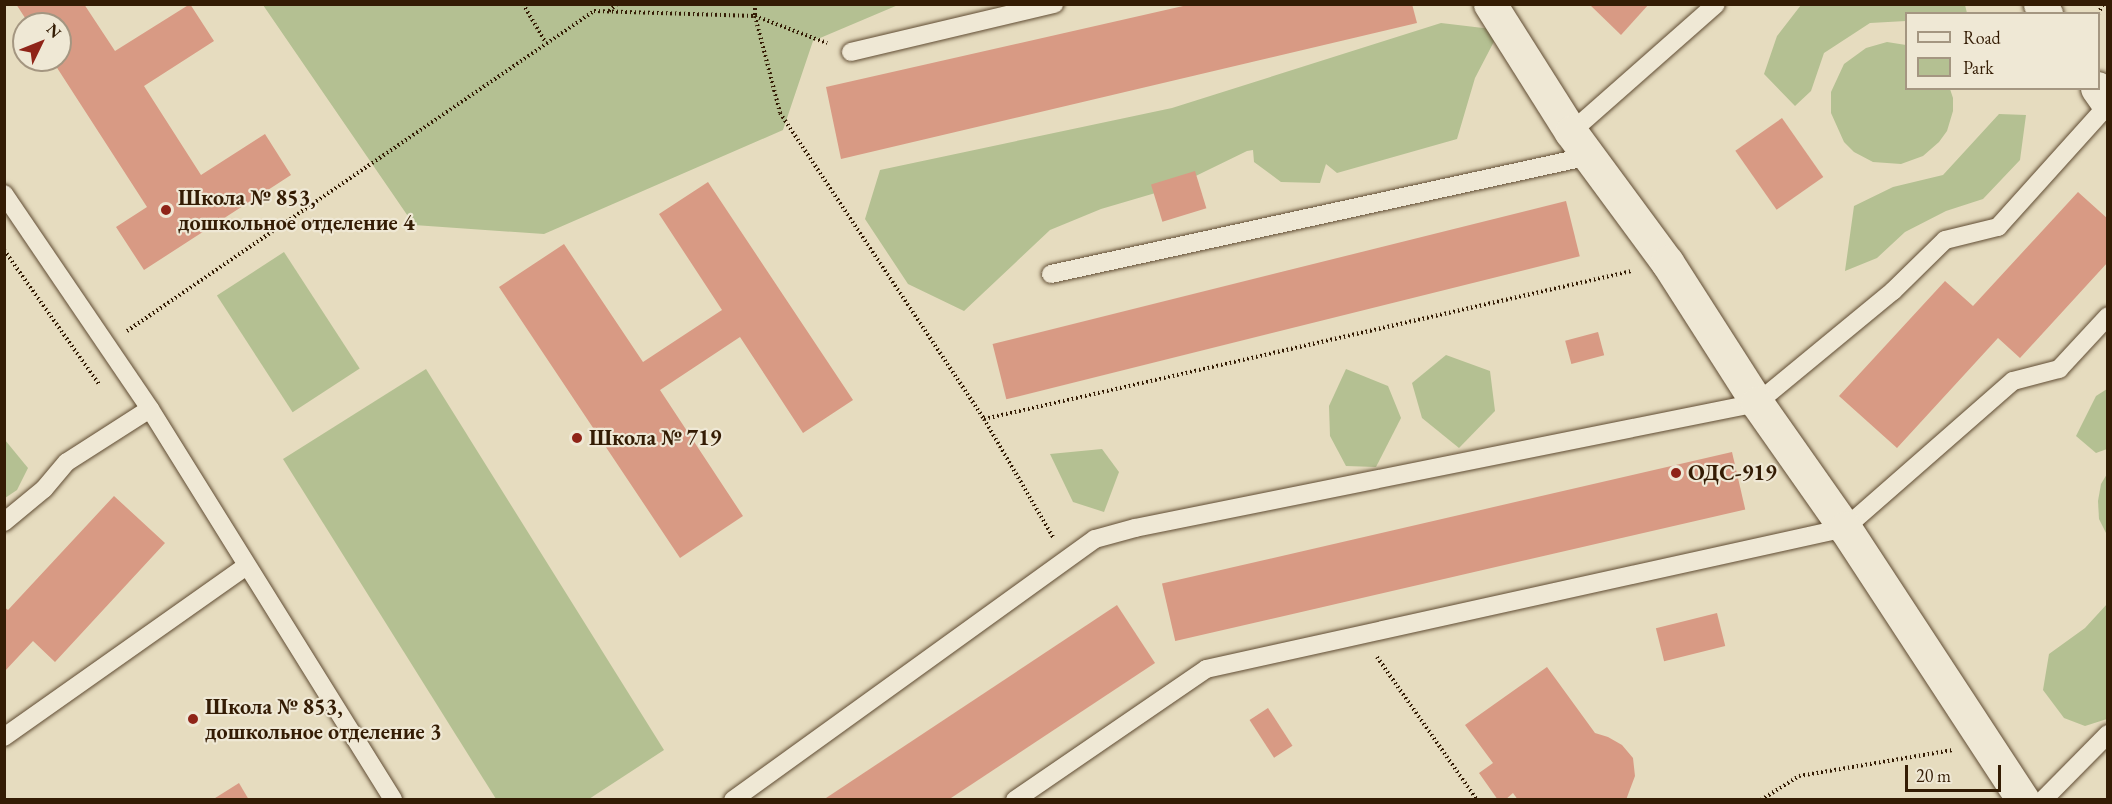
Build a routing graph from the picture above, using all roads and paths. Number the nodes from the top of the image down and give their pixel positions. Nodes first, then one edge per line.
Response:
1 (523, 4) edge
2 (617, 4) edge
3 (755, 4) edge
4 (1054, 4) edge
5 (1490, 4) edge
6 (1716, 4) edge
7 (609, 11) junction
8 (755, 16) junction
9 (546, 43) junction
10 (850, 52) joint
11 (2098, 90) edge
12 (2108, 105) edge
13 (1580, 144) junction
14 (4, 194) edge
15 (1667, 262) junction
16 (1051, 274) dead end
17 (2108, 316) edge
18 (106, 345) junction
19 (1758, 403) junction
20 (150, 409) junction
21 (984, 418) junction
22 (4, 522) edge
23 (1845, 528) junction
24 (1065, 558) junction
25 (246, 566) junction
26 (1361, 635) junction
27 (2108, 734) edge
28 (4, 737) edge
29 (1987, 744) junction
30 (393, 800) edge
31 (733, 800) edge
32 (1015, 800) edge
33 (1477, 800) edge
34 (1761, 800) edge
35 (2023, 800) edge
36 (2043, 800) edge

1 - 9 path
2 - 7 path
3 - 8 path
4 - 10 lane
5 - 13 street
6 - 13 lane
7 - 8 path
7 - 9 path
8 - 10 path
8 - 21 path
9 - 18 path
11 - 12 street
12 - 19 lane
13 - 15 street
13 - 16 lane
14 - 18 lane
15 - 19 street
15 - 21 path
17 - 23 lane
18 - 20 lane
19 - 23 street
19 - 24 lane
20 - 22 lane
20 - 25 lane
21 - 24 path
23 - 26 lane
23 - 29 street
24 - 31 lane
25 - 28 lane
25 - 30 lane
26 - 32 lane
26 - 33 path
27 - 36 lane
29 - 34 path
29 - 35 street

